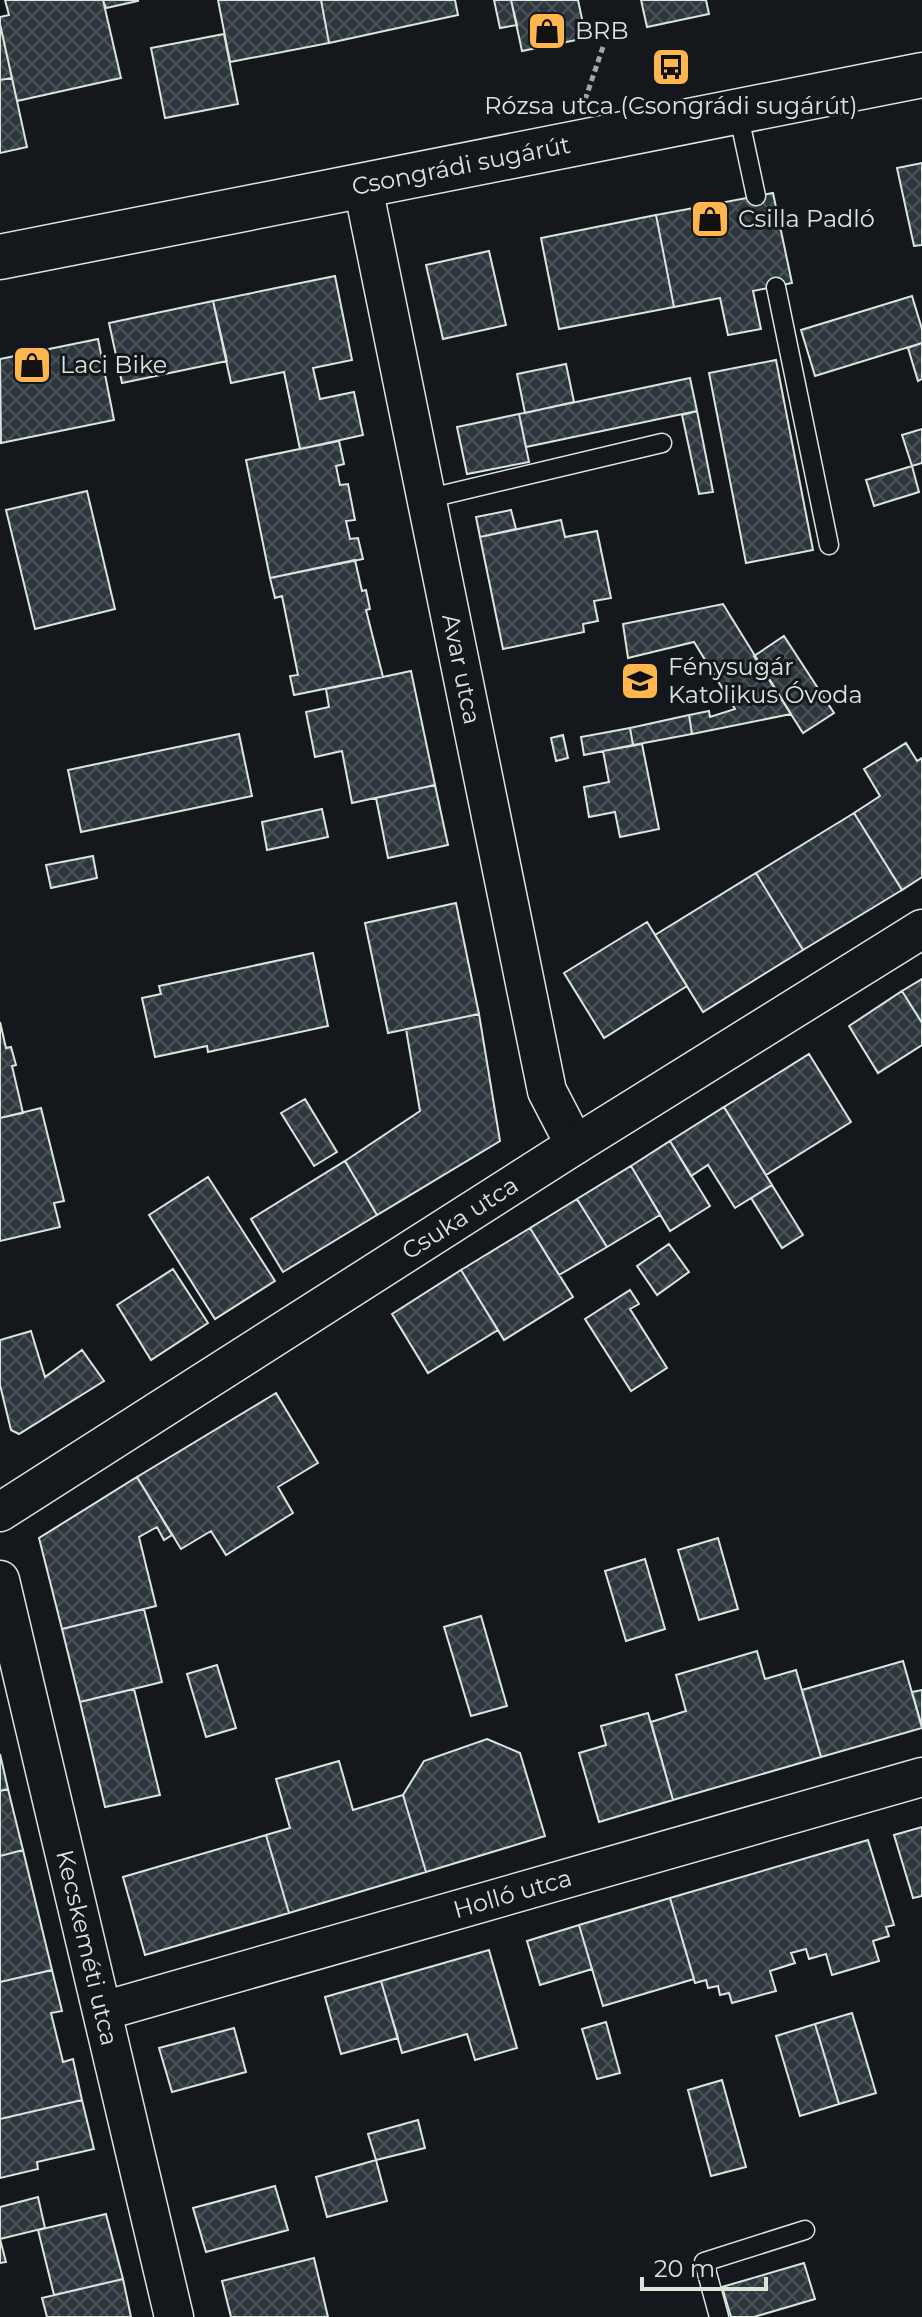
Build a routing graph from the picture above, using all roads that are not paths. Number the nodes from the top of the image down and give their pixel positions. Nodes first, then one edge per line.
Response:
1 (922, 75) edge
2 (738, 112) junction
3 (363, 187) junction
4 (756, 196) dead end
5 (0, 257) edge
6 (776, 287) dead end
7 (662, 443) dead end
8 (426, 499) junction
9 (829, 545) dead end
10 (922, 929) edge
11 (575, 1145) junction
12 (0, 1512) edge
13 (0, 1580) edge
14 (922, 1777) edge
15 (103, 2011) junction
16 (805, 2230) dead end
17 (174, 2317) edge
18 (719, 2317) edge

1 - 2 main road, Csongrádi sugárút
2 - 3 main road, Csongrádi sugárút
2 - 4 lane
3 - 5 main road, Csongrádi sugárút
3 - 8 street, Avar utca
6 - 9 lane
7 - 8 lane
8 - 11 street, Avar utca
10 - 11 street, Csuka utca
11 - 12 street, Csuka utca
13 - 15 street, Kecskeméti utca
14 - 15 street, Holló utca
15 - 17 street, Kecskeméti utca
16 - 18 lane

